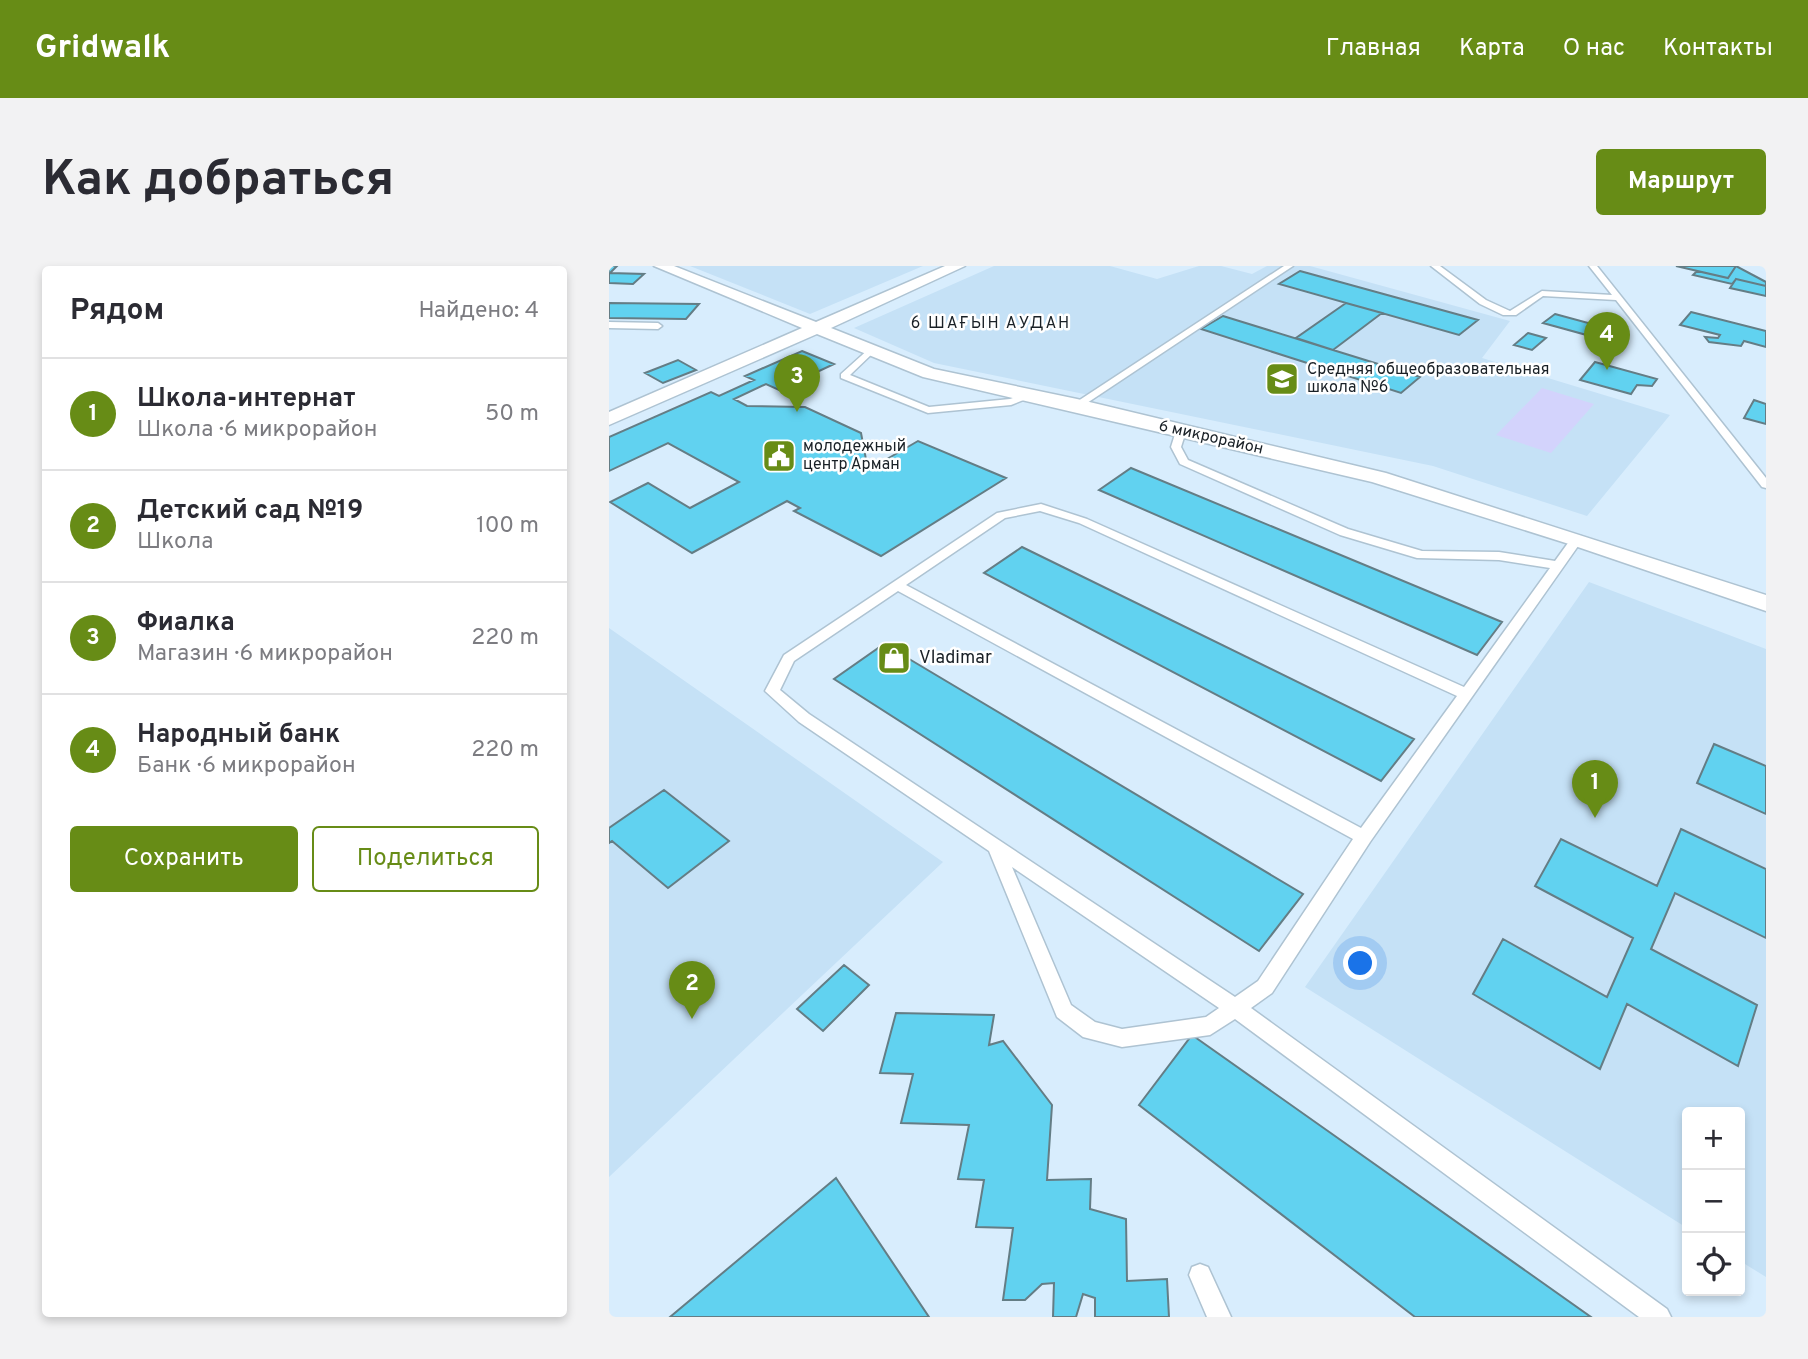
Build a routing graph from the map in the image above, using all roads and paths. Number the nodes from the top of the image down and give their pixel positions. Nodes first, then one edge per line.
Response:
1 (660, 266) edge
2 (958, 266) edge
3 (1289, 266) edge
4 (1435, 266) edge
5 (1594, 266) edge
6 (1619, 298) junction
7 (609, 325) edge
8 (659, 326) dead end
9 (815, 328) junction
10 (871, 350) junction
11 (1031, 395) junction
12 (1077, 405) junction
13 (609, 419) edge
14 (1181, 431) junction
15 (1766, 485) edge
16 (1577, 539) junction
17 (1557, 565) junction
18 (897, 585) junction
19 (1766, 603) edge
20 (1466, 694) junction
21 (1364, 837) junction
22 (995, 846) junction
23 (1235, 1008) junction
24 (1199, 1275) dead end
25 (1219, 1317) edge
26 (1660, 1317) edge

1 - 9 street, 6 микрорайон
2 - 9 street
3 - 12 lane
4 - 6 lane
5 - 6 lane
6 - 15 lane
7 - 8 lane
9 - 10 street, 6 микрорайон
9 - 13 street
10 - 11 street, 6 микрорайон
10 - 11 lane
11 - 12 street, 6 микрорайон
12 - 14 street, 6 микрорайон
14 - 16 street, 6 микрорайон
14 - 17 lane
16 - 17 lane
16 - 19 street, 6 микрорайон
17 - 20 lane
18 - 20 lane
18 - 21 lane
18 - 22 lane
20 - 21 lane
21 - 23 lane
22 - 23 lane
22 - 23 lane
23 - 26 lane
24 - 25 lane

